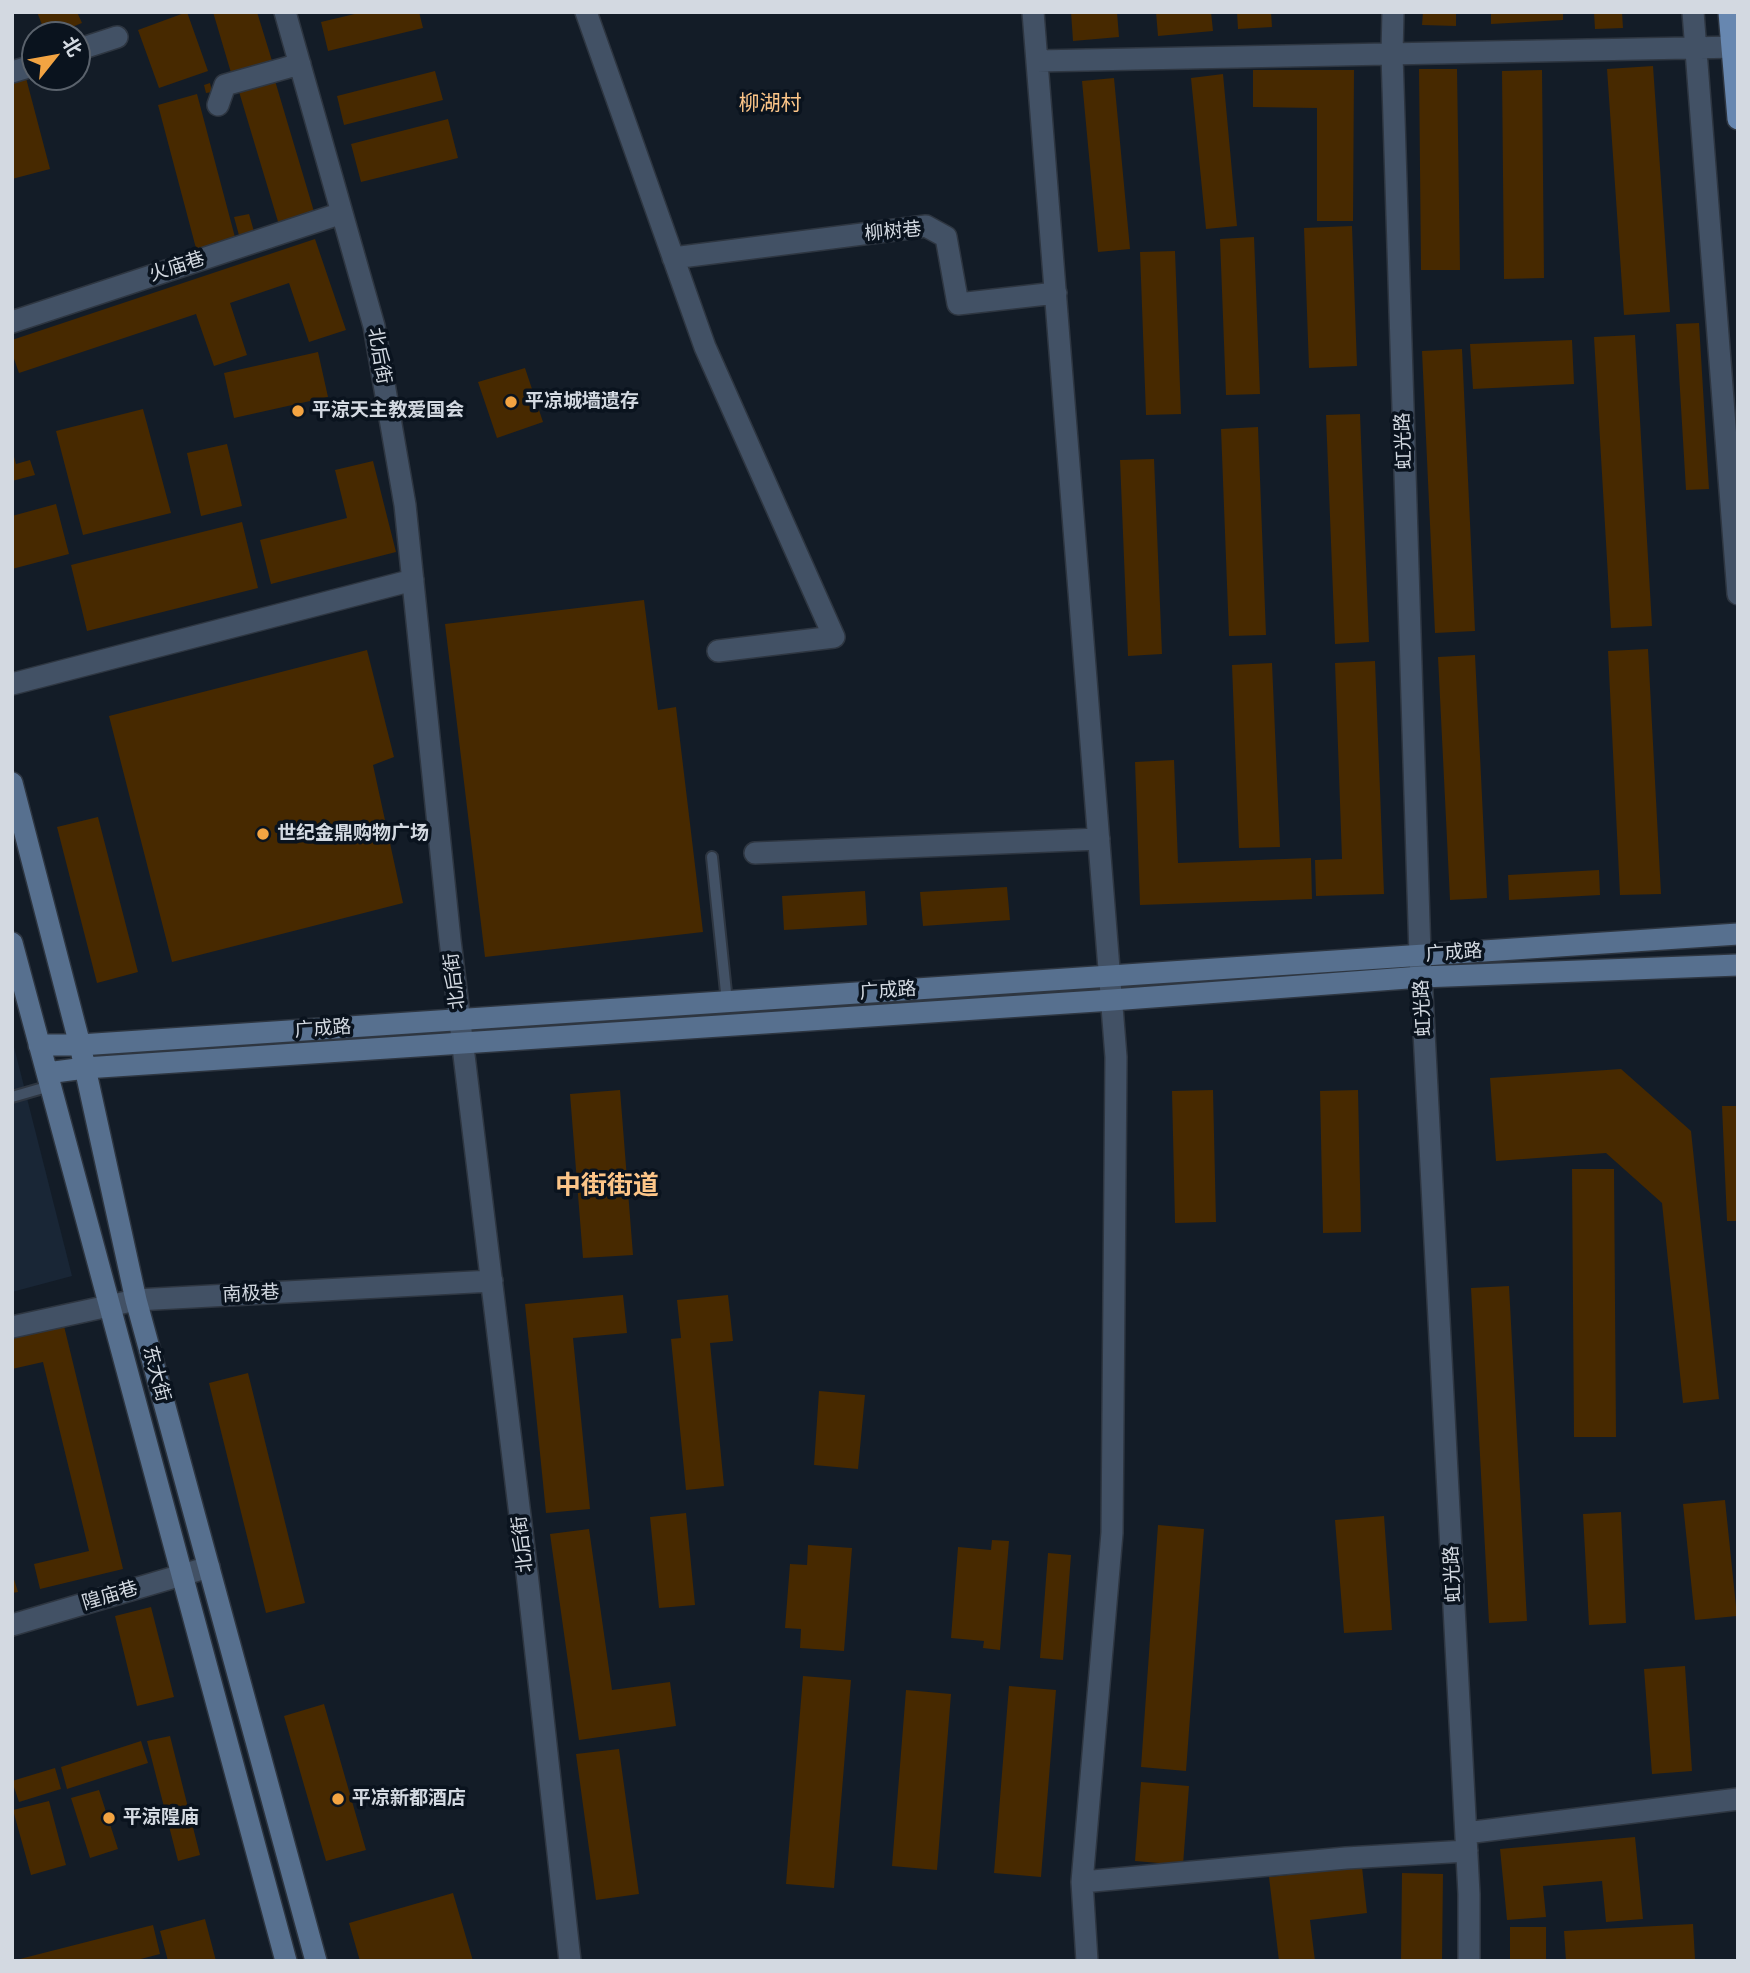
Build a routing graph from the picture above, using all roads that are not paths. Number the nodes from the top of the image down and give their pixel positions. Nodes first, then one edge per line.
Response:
1 (285, 12) edge
2 (586, 12) edge
3 (1033, 12) edge
4 (1393, 12) edge
5 (1693, 12) edge
6 (1729, 12) edge
7 (117, 37) dead end
8 (91, 45) edge
9 (1735, 47) edge
10 (1696, 48) junction
11 (1392, 54) junction
12 (1037, 61) junction
13 (300, 64) junction
14 (218, 105) dead end
15 (1738, 119) edge
16 (342, 213) junction
17 (673, 258) junction
18 (1056, 293) junction
19 (12, 322) edge
20 (413, 580) junction
21 (1738, 594) edge
22 (718, 651) dead end
23 (12, 684) edge
24 (12, 783) edge
25 (1099, 839) junction
26 (755, 853) dead end
27 (712, 857) dead end
28 (1738, 934) edge
29 (12, 943) edge
30 (1738, 964) edge
31 (1421, 966) junction
32 (1110, 976) junction
33 (1112, 1000) junction
34 (727, 1002) junction
35 (460, 1020) junction
36 (463, 1043) junction
37 (39, 1045) junction
38 (80, 1045) junction
39 (85, 1068) junction
40 (48, 1079) junction
41 (12, 1097) edge
42 (492, 1281) junction
43 (136, 1300) junction
44 (109, 1306) junction
45 (12, 1327) edge
46 (209, 1567) junction
47 (182, 1574) junction
48 (12, 1625) edge
49 (1738, 1799) edge
50 (1466, 1842) junction
51 (1082, 1882) junction
52 (286, 1961) edge
53 (316, 1961) edge
54 (570, 1961) edge
55 (1087, 1961) edge
56 (1469, 1961) edge

1 - 13 street, 北后街
2 - 17 street
3 - 12 street
4 - 11 street, 虹光路
5 - 10 street
6 - 9 main road
7 - 8 street
9 - 10 street
9 - 15 main road
10 - 11 street
10 - 21 street
11 - 12 street
11 - 31 street, 虹光路
12 - 18 street
13 - 14 street
13 - 16 street, 北后街
16 - 19 street, 火庙巷
16 - 20 street, 北后街
17 - 18 street, 柳树巷
17 - 22 street
18 - 25 street
20 - 23 street
20 - 35 street, 北后街
24 - 38 main road, 东大街
25 - 26 street
25 - 32 street
27 - 34 lane
28 - 31 main road, 广成路
29 - 37 main road, 东大街
30 - 31 main road, 广成路
31 - 32 main road, 广成路
31 - 33 main road, 广成路
31 - 50 street, 虹光路
32 - 33 street
32 - 34 main road, 广成路
33 - 36 main road, 广成路
33 - 51 street
34 - 35 main road, 广成路
35 - 36 street, 北后街
35 - 38 main road, 广成路
36 - 39 main road, 广成路
36 - 42 street, 北后街
37 - 38 main road, 广成路
37 - 40 main road, 东大街
38 - 39 main road, 东大街
39 - 40 main road, 广成路
39 - 43 main road, 东大街
40 - 41 lane
40 - 44 main road, 东大街
42 - 43 street, 南极巷
42 - 54 street, 北后街
43 - 44 street, 南极巷
43 - 46 main road, 东大街
44 - 45 street, 南极巷
44 - 47 main road, 东大街
46 - 47 street, 隍庙巷
46 - 53 main road, 东大街
47 - 48 street, 隍庙巷
47 - 52 main road, 东大街
49 - 50 street
50 - 51 street
50 - 56 street, 虹光路
51 - 55 street

